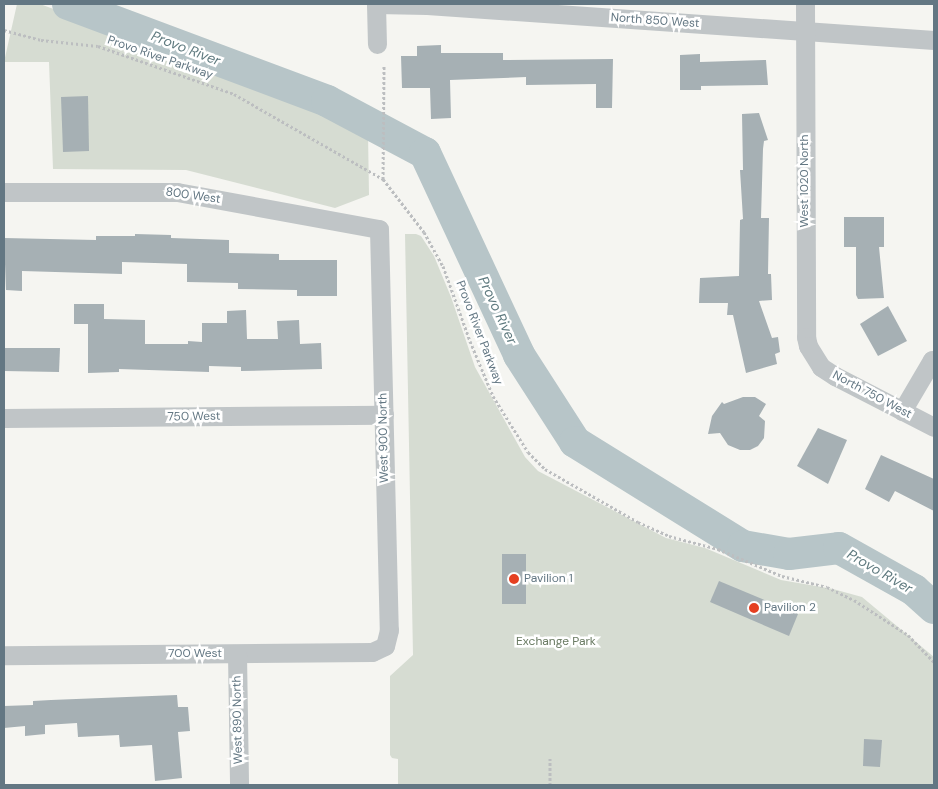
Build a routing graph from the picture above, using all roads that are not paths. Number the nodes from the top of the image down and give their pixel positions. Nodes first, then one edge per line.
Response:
1 (376, 4) edge
2 (805, 4) edge
3 (804, 31) junction
4 (934, 40) edge
5 (377, 44) dead end
6 (4, 192) edge
7 (380, 229) joint
8 (813, 357) joint
9 (934, 360) edge
10 (902, 411) junction
11 (384, 415) junction
12 (4, 418) edge
13 (934, 427) edge
14 (385, 646) joint
15 (237, 654) junction
16 (4, 655) edge
17 (239, 785) edge

1 - 3 street, North 850 West
1 - 5 street
2 - 3 street, West 1020 North
3 - 4 street, North 850 West
3 - 8 street, West 1020 North
6 - 7 street, 800 West
7 - 11 street, West 900 North
8 - 10 street, North 750 West
9 - 10 street
10 - 13 street, North 750 West
11 - 12 street, 750 West
11 - 14 street, West 900 North
14 - 15 street, 700 West
15 - 16 street, 700 West
15 - 17 street, West 890 North

